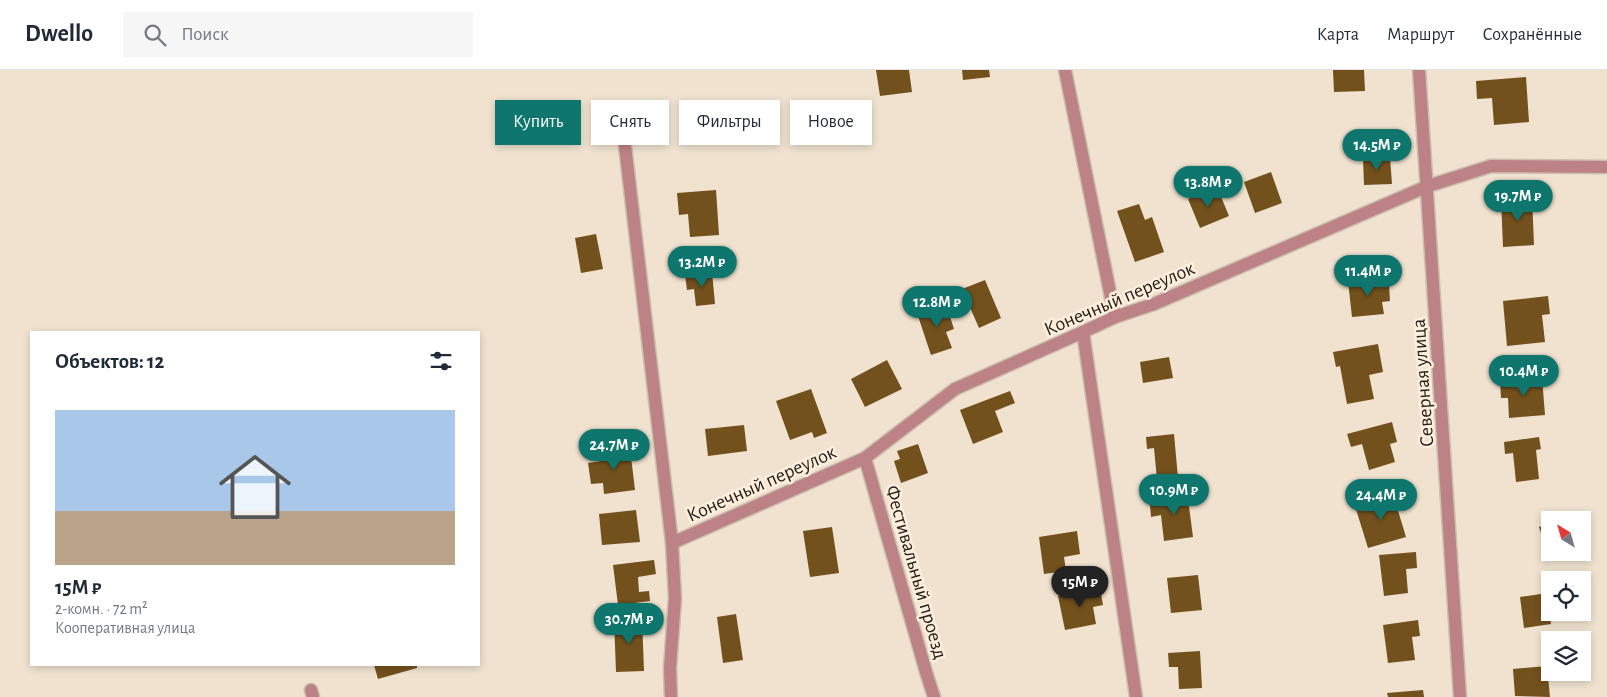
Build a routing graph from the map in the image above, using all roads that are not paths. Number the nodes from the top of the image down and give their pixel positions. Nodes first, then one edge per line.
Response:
1 (1065, 70) edge
2 (1419, 70) edge
3 (625, 145) edge
4 (1607, 167) edge
5 (1428, 186) junction
6 (1114, 317) junction
7 (1083, 332) junction
8 (865, 458) junction
9 (672, 543) junction
10 (671, 697) edge
11 (934, 697) edge
12 (1136, 697) edge
13 (1460, 697) edge

1 - 6 street
2 - 5 street, Северная улица
3 - 9 street
4 - 5 street, Конечный переулок
5 - 6 street, Конечный переулок
5 - 13 street, Северная улица
6 - 7 street, Конечный переулок
7 - 8 street, Конечный переулок
7 - 12 street
8 - 9 street, Конечный переулок
8 - 11 street, Фестивальный проезд
9 - 10 street

